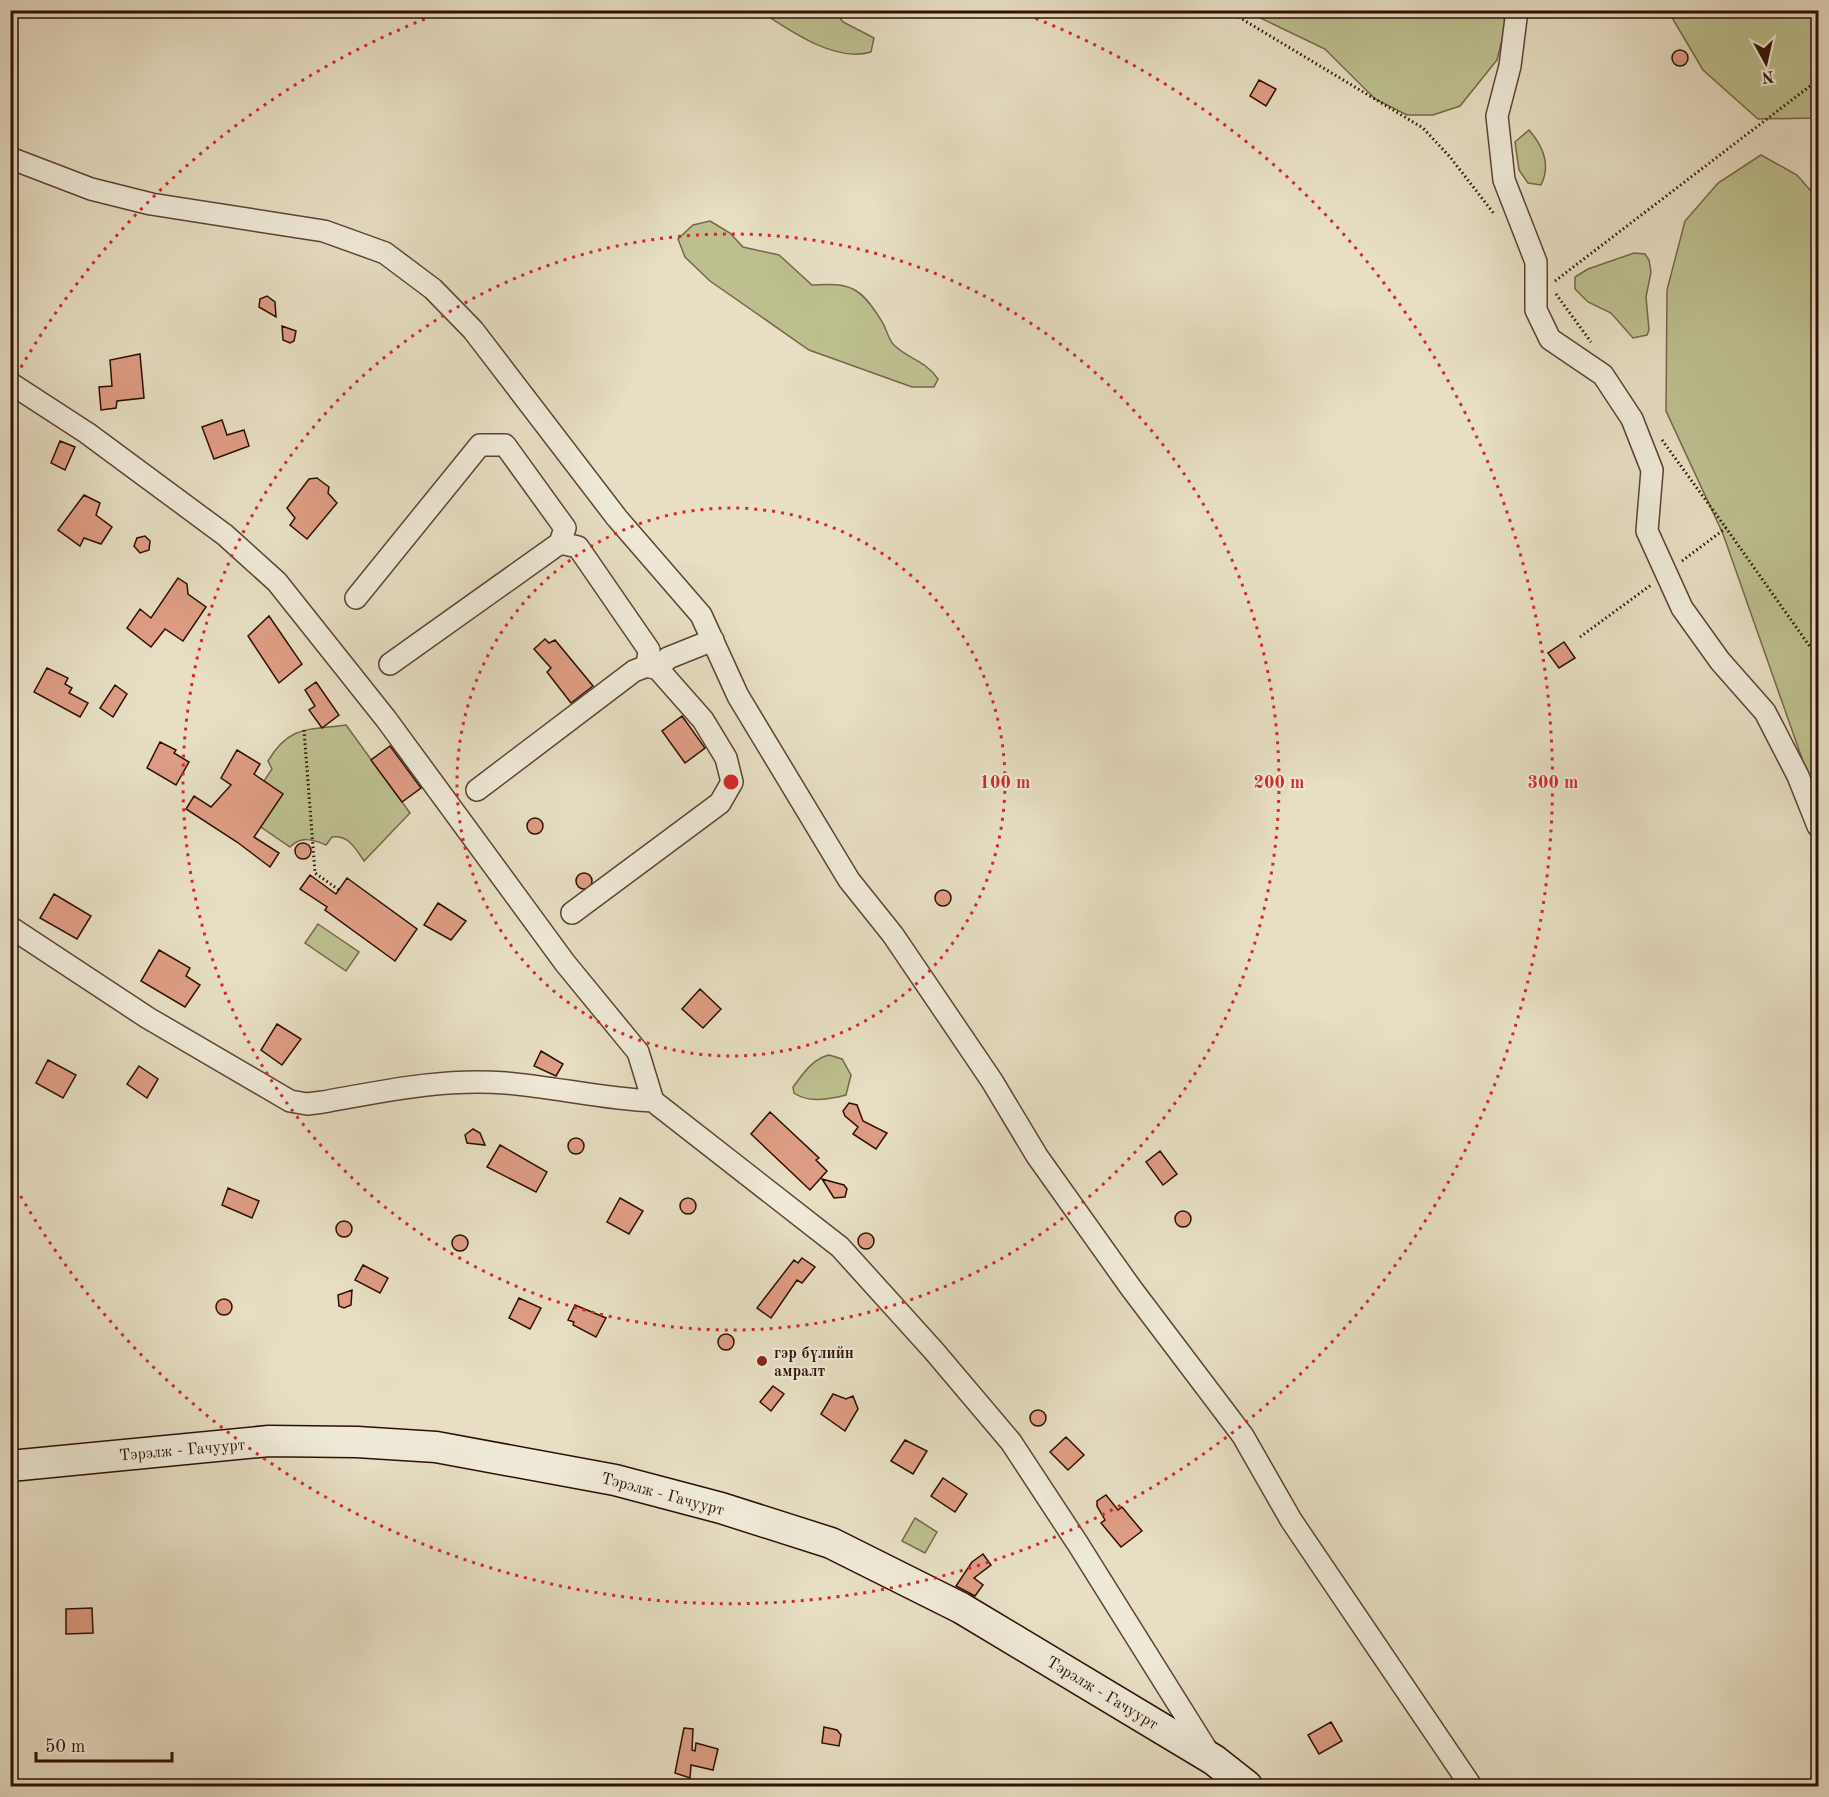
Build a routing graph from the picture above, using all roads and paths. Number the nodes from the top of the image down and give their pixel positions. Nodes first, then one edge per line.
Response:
1 (1227, 10) edge
2 (1517, 10) edge
3 (1818, 80) edge
4 (10, 158) edge
5 (1500, 221) dead end
6 (1597, 350) dead end
7 (10, 382) edge
8 (1658, 434) dead end
9 (1726, 528) junction
10 (560, 543) junction
11 (1680, 562) dead end
12 (1653, 583) dead end
13 (356, 598) dead end
14 (1580, 638) dead end
15 (713, 640) junction
16 (1818, 658) edge
17 (390, 664) dead end
18 (653, 668) junction
19 (303, 730) dead end
20 (477, 790) dead end
21 (1818, 826) edge
22 (339, 890) dead end
23 (572, 913) dead end
24 (10, 927) edge
25 (653, 1101) junction
26 (10, 1466) edge
27 (1214, 1760) junction
28 (1247, 1786) edge
29 (1471, 1786) edge

1 - 5 path
2 - 21 street
3 - 6 path
4 - 15 street
7 - 25 street
8 - 9 path
9 - 11 path
9 - 16 path
10 - 13 street
10 - 17 street
10 - 18 street
12 - 14 path
15 - 18 street
15 - 29 street
18 - 20 street
18 - 23 street
19 - 22 path
24 - 25 street
25 - 27 street
26 - 27 main road, Тэрэлж - Гачуурт
27 - 28 main road, Тэрэлж - Гачуурт

